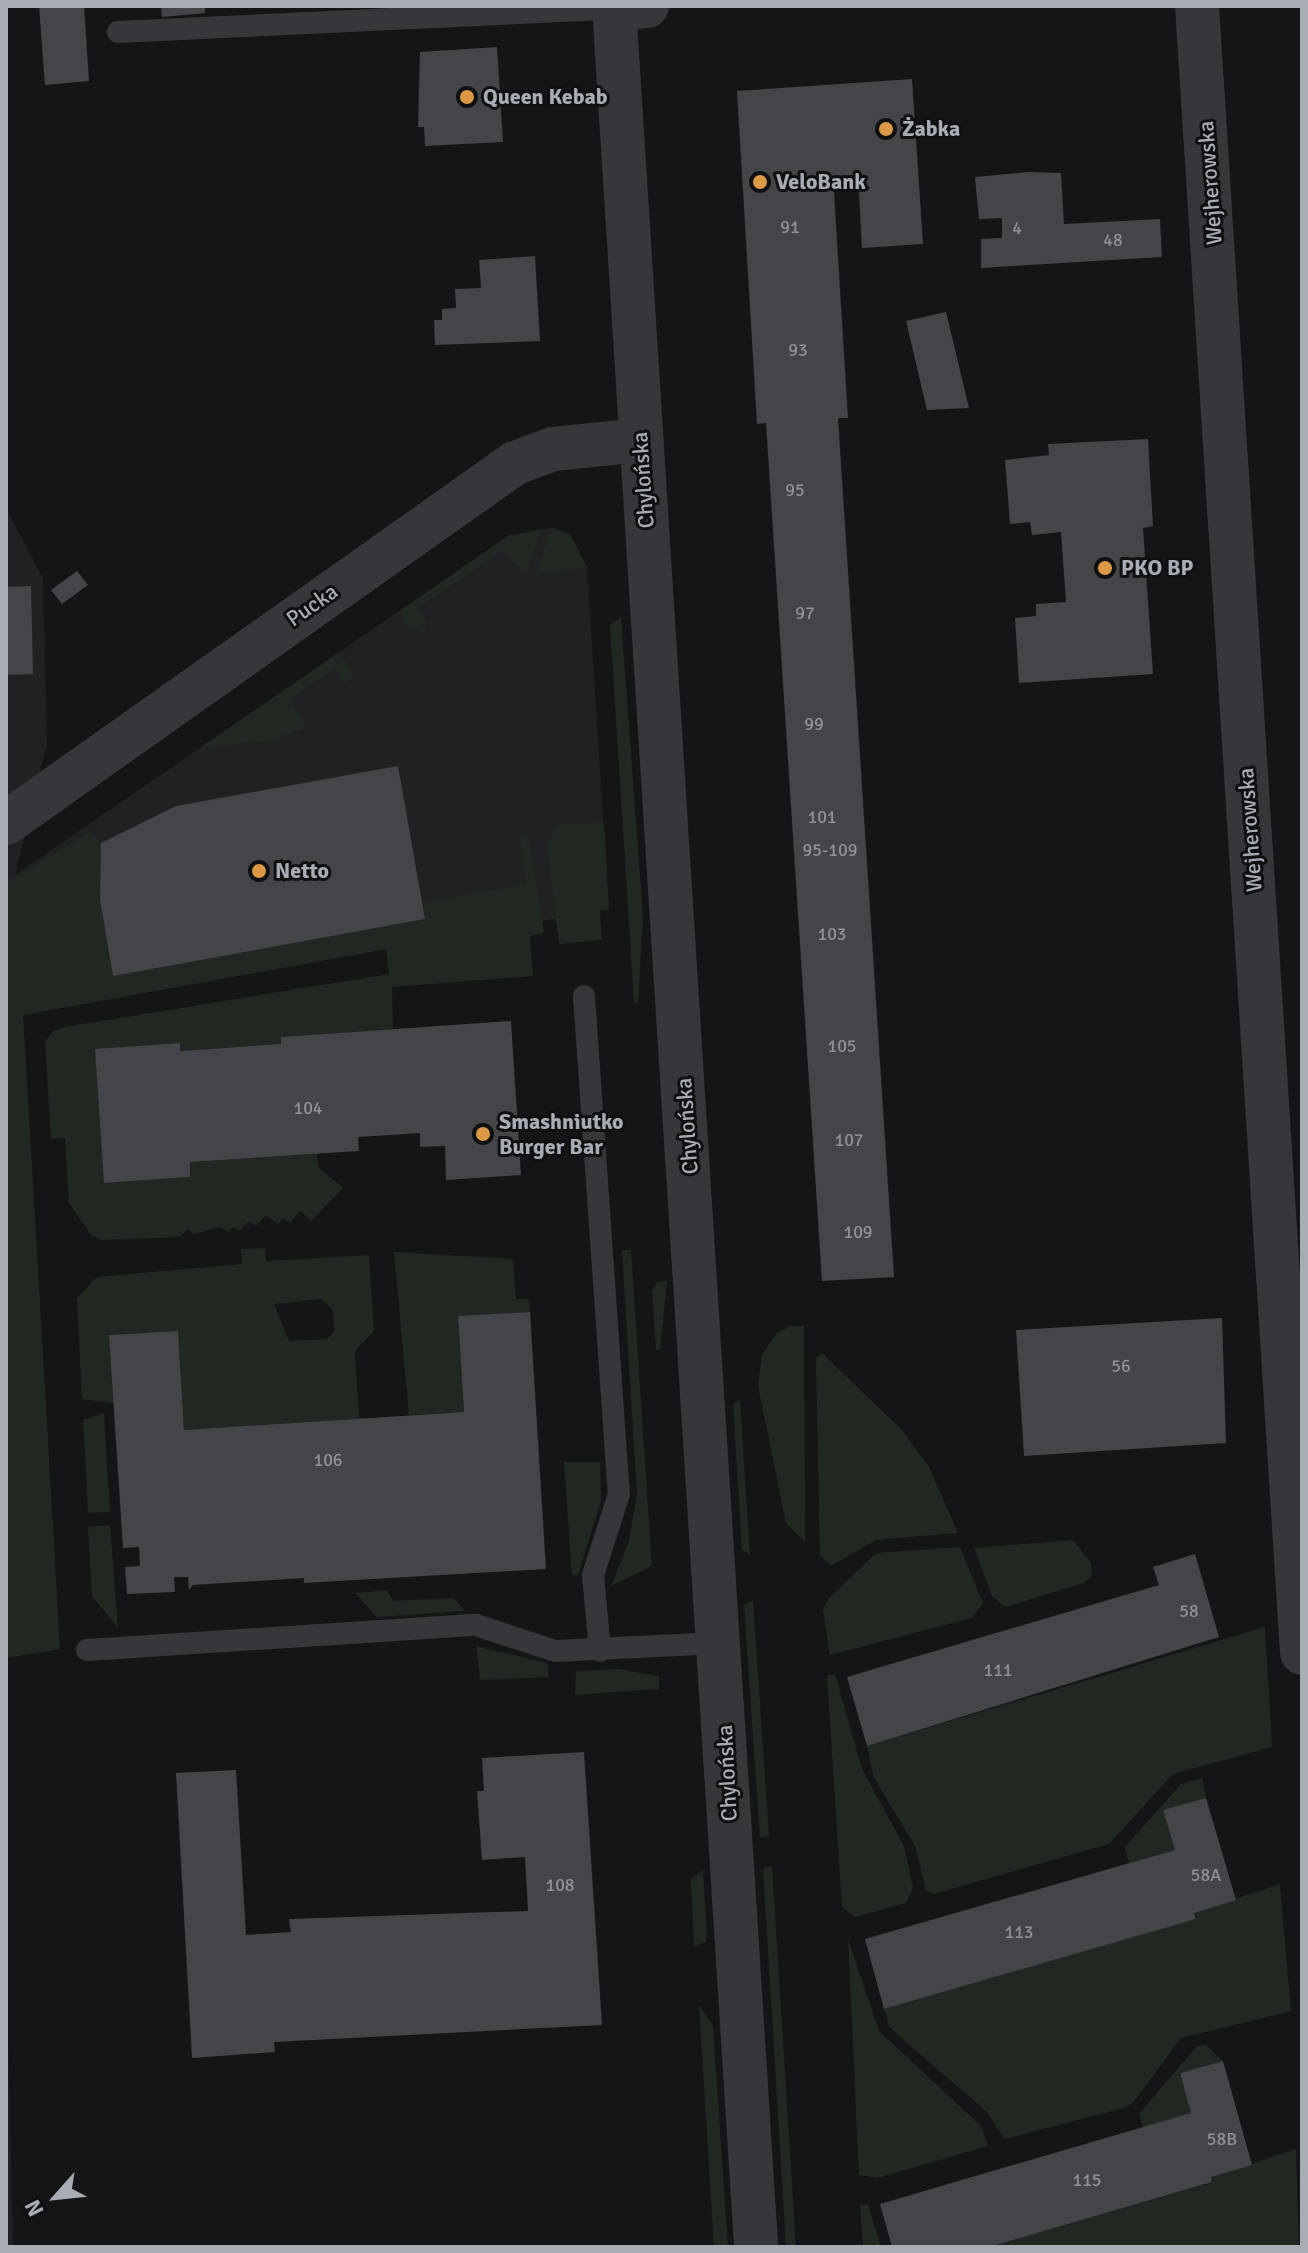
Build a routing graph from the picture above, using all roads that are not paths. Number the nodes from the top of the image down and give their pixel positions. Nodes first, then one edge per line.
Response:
1 (1197, 6) edge
2 (625, 7) edge
3 (118, 32) dead end
4 (640, 440) junction
5 (6, 823) edge
6 (584, 996) dead end
7 (1297, 1487) edge
8 (719, 1643) junction
9 (87, 1650) dead end
10 (600, 1651) junction
11 (1302, 1653) edge
12 (756, 2247) edge

1 - 7 street, Wejherowska
2 - 3 lane
2 - 4 street, Chylońska
4 - 5 street, Pucka
4 - 8 street, Chylońska
6 - 10 lane
7 - 11 street, Wejherowska
8 - 10 lane
8 - 12 street, Chylońska
9 - 10 lane

